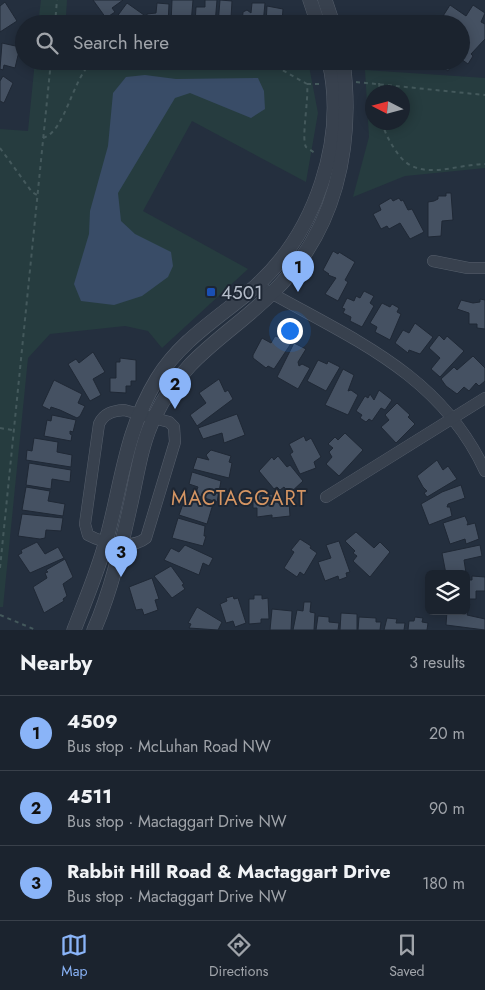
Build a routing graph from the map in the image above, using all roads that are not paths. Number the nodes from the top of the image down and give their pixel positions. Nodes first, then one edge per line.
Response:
1 (310, 0) edge
2 (325, 0) edge
3 (315, 15) edge
4 (330, 15) edge
5 (331, 70) edge
6 (344, 70) edge
7 (433, 260) dead end
8 (485, 268) edge
9 (257, 285) junction
10 (272, 294) junction
11 (485, 398) edge
12 (139, 414) junction
13 (154, 417) junction
14 (453, 418) junction
15 (485, 471) edge
16 (326, 497) dead end
17 (106, 541) junction
18 (122, 544) junction
19 (74, 630) edge
20 (94, 630) edge

1 - 3 street
2 - 4 street
5 - 9 street
6 - 10 street
7 - 8 street
9 - 10 street
9 - 12 street
10 - 13 street
10 - 14 street
11 - 14 street
12 - 13 street
12 - 17 street
12 - 17 street
13 - 18 street
13 - 18 street
14 - 15 street
14 - 16 street
17 - 18 street
17 - 19 street
18 - 20 street

